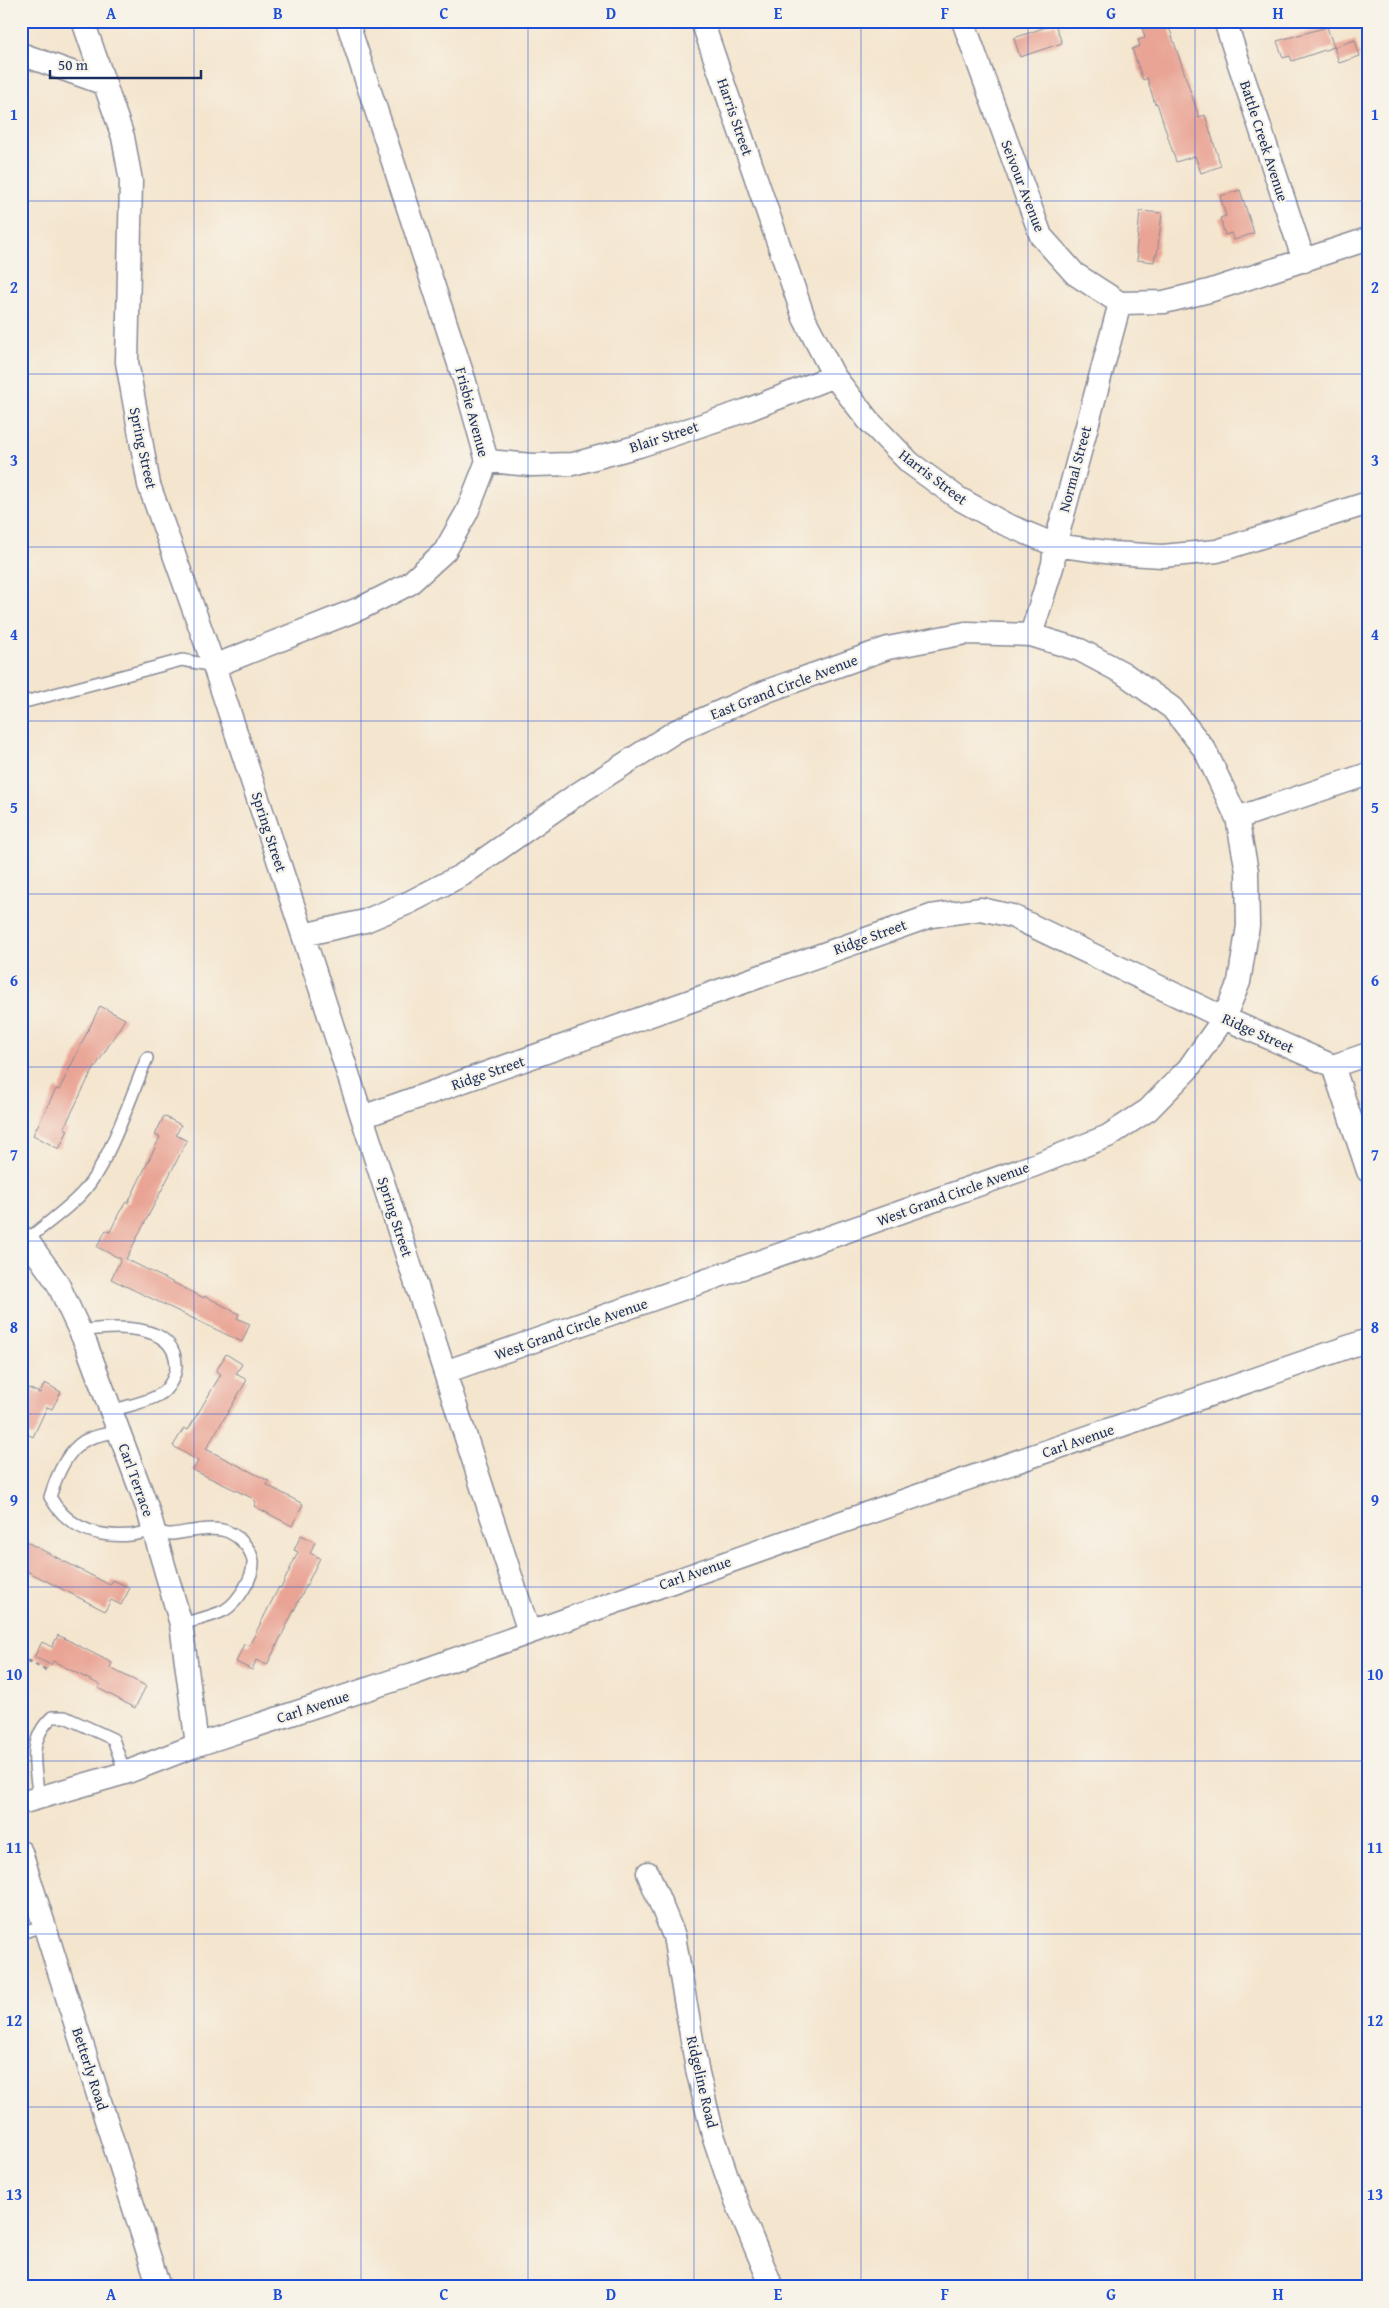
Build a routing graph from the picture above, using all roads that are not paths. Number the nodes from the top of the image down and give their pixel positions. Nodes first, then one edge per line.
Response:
1 (83, 21) edge
2 (347, 21) edge
3 (702, 21) edge
4 (963, 21) edge
5 (1225, 21) edge
6 (21, 54) edge
7 (105, 84) junction
8 (1368, 239) edge
9 (1304, 261) junction
10 (1120, 303) junction
11 (834, 376) junction
12 (487, 461) junction
13 (1368, 503) edge
14 (1055, 545) junction
15 (1031, 635) junction
16 (214, 666) junction
17 (21, 703) edge
18 (1368, 774) edge
19 (1237, 818) junction
20 (304, 935) junction
21 (1224, 1018) junction
22 (1368, 1054) edge
23 (147, 1058) dead end
24 (1333, 1066) junction
25 (362, 1117) junction
26 (1368, 1171) edge
27 (24, 1238) edge
28 (80, 1331) junction
29 (1368, 1340) edge
30 (445, 1372) junction
31 (115, 1421) junction
32 (154, 1532) junction
33 (181, 1624) junction
34 (529, 1632) junction
35 (197, 1745) junction
36 (125, 1773) junction
37 (30, 1800) edge
38 (21, 1852) edge
39 (648, 1873) dead end
40 (45, 1925) junction
41 (21, 1934) edge
42 (159, 2287) edge
43 (772, 2287) edge

1 - 7 street, Spring Street
2 - 12 street, Frisbie Avenue
3 - 11 street, Harris Street
4 - 10 street, Seivour Avenue
5 - 9 street, Battle Creek Avenue
6 - 7 street
7 - 16 street, Spring Street
8 - 9 street
9 - 10 street
10 - 14 street, Normal Street
11 - 12 street, Blair Street
11 - 14 street, Harris Street
12 - 16 street, Frisbie Avenue
13 - 14 street, Harris Street
14 - 15 street, Normal Street
15 - 19 street, East Grand Circle Avenue
15 - 20 street, East Grand Circle Avenue
16 - 17 lane
16 - 20 street, Spring Street
18 - 19 street
19 - 21 street, West Grand Circle Avenue
20 - 25 street, Spring Street
21 - 24 street, Ridge Street
21 - 25 street, Ridge Street
21 - 30 street, West Grand Circle Avenue
22 - 24 street
23 - 27 lane
24 - 26 street
25 - 30 street, Spring Street
27 - 28 street, Carl Terrace
28 - 31 street, Carl Terrace
28 - 31 lane
29 - 34 street, Carl Avenue
30 - 34 street, Spring Street
31 - 32 street, Carl Terrace
31 - 32 lane
32 - 33 street, Carl Terrace
32 - 33 lane
33 - 35 street, Carl Terrace
34 - 35 street, Carl Avenue
35 - 36 street, Carl Avenue
36 - 37 street, Carl Avenue
36 - 37 lane
38 - 40 street, Betterly Road
39 - 43 street, Ridgeline Road
40 - 41 lane
40 - 42 street, Betterly Road

